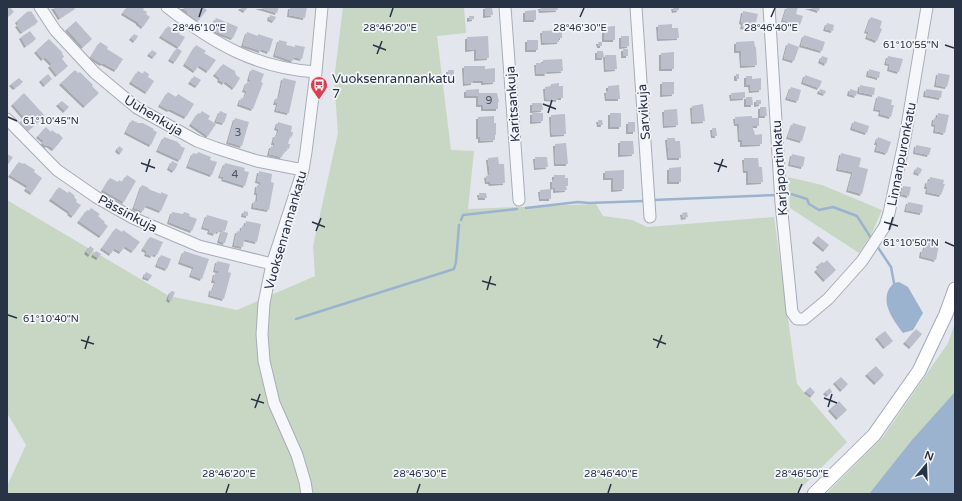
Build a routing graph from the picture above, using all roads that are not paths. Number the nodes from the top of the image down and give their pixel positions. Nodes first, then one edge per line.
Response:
1 (40, 7) edge
2 (167, 7) edge
3 (322, 7) edge
4 (505, 7) edge
5 (636, 7) edge
6 (769, 7) edge
7 (927, 7) edge
8 (316, 72) junction
9 (7, 119) edge
10 (303, 170) junction
11 (519, 200) dead end
12 (650, 217) dead end
13 (272, 264) junction
14 (955, 289) edge
15 (804, 319) joint
16 (307, 494) edge
17 (814, 494) edge

1 - 10 street, Uuhenkuja
2 - 8 street
3 - 8 street, Vuoksenrannankatu
4 - 11 street, Karitsankuja
5 - 12 street, Sarvikuja
6 - 15 street, Karjaportinkatu
7 - 15 street, Linnanpuronkatu
8 - 10 street, Vuoksenrannankatu
9 - 13 street, Pässinkuja
10 - 13 street, Vuoksenrannankatu
13 - 16 street, Vuoksenrannankatu
14 - 17 main road

